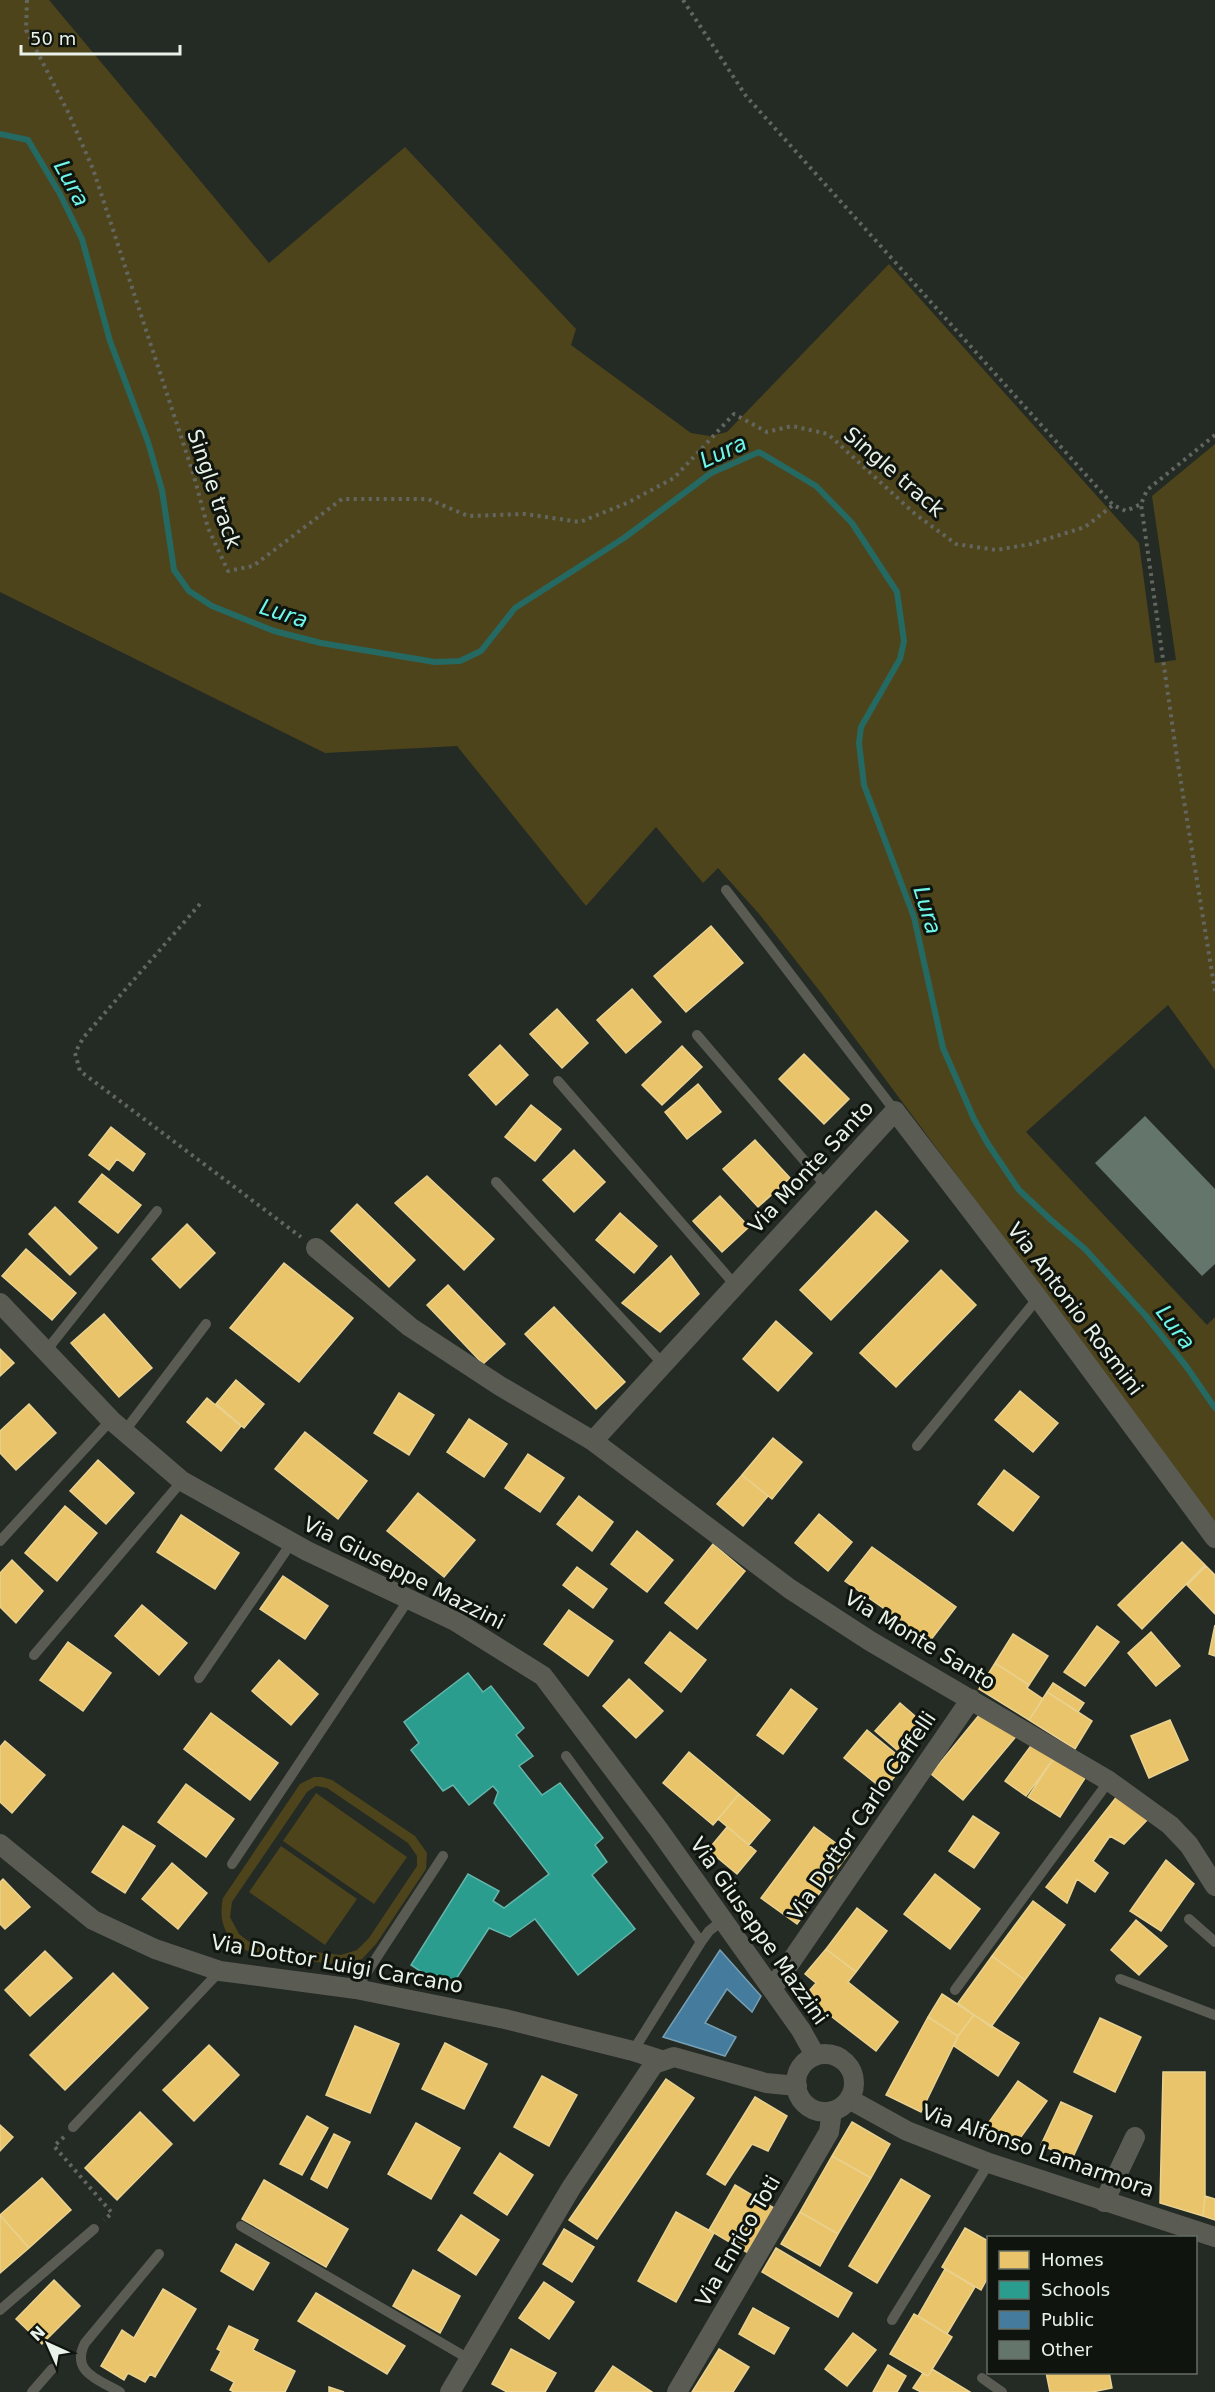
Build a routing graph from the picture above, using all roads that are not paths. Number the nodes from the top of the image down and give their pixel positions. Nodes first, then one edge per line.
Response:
1 (726, 890) dead end
2 (697, 1035) dead end
3 (558, 1081) dead end
4 (895, 1111) junction
5 (496, 1182) dead end
6 (825, 1186) junction
7 (157, 1211) dead end
8 (315, 1248) road end
9 (735, 1285) junction
10 (1038, 1298) junction
11 (0, 1303) edge
12 (206, 1324) dead end
13 (45, 1351) junction
14 (663, 1364) junction
15 (117, 1426) junction
16 (592, 1441) junction
17 (917, 1446) dead end
18 (182, 1481) junction
19 (1215, 1538) edge
20 (0, 1541) edge
21 (292, 1542) junction
22 (409, 1599) junction
23 (34, 1655) dead end
24 (199, 1678) dead end
25 (971, 1699) junction
26 (566, 1756) dead end
27 (1109, 1781) junction
28 (0, 1844) edge
29 (442, 1856) dead end
30 (232, 1864) dead end
31 (1215, 1886) edge
32 (1189, 1919) dead end
33 (723, 1920) junction
34 (701, 1942) junction
35 (1215, 1942) edge
36 (220, 1971) junction
37 (1120, 1979) dead end
38 (356, 1989) junction
39 (772, 1989) junction
40 (955, 1990) dead end
41 (1215, 2015) edge
42 (633, 2051) junction
43 (815, 2055) junction
44 (661, 2060) junction
45 (796, 2086) junction
46 (849, 2099) junction
47 (832, 2111) junction
48 (73, 2127) road end
49 (1135, 2137) dead end
50 (989, 2163) junction
51 (1104, 2202) junction
52 (241, 2226) dead end
53 (94, 2229) road end
54 (1215, 2237) edge
55 (159, 2254) dead end
56 (0, 2310) edge
57 (892, 2320) dead end
58 (469, 2359) junction
59 (52, 2369) dead end
60 (982, 2378) dead end
61 (32, 2392) edge
62 (120, 2392) edge
63 (450, 2392) edge
64 (677, 2392) edge
65 (1002, 2392) edge

1 - 4 lane
2 - 6 lane
3 - 9 lane
4 - 6 street, Via Monte Santo
4 - 10 street, Via Antonio Rosmini
5 - 14 lane
6 - 9 street, Via Monte Santo
7 - 13 lane
8 - 16 street, Via Monte Santo
9 - 14 street, Via Monte Santo
10 - 17 lane
10 - 19 street, Via Antonio Rosmini
11 - 13 street, Via Giuseppe Mazzini
12 - 15 lane
13 - 15 street, Via Giuseppe Mazzini
14 - 16 street, Via Monte Santo
15 - 18 street, Via Giuseppe Mazzini
15 - 20 lane
16 - 25 street, Via Monte Santo
18 - 21 street, Via Giuseppe Mazzini
18 - 23 lane
21 - 22 street, Via Giuseppe Mazzini
21 - 24 lane
22 - 30 lane
22 - 33 street, Via Giuseppe Mazzini
25 - 27 street, Via Monte Santo
25 - 39 street, Via Dottor Carlo Caffelli
26 - 34 lane
27 - 31 street, Via Monte Santo
27 - 40 lane
28 - 36 street, Via Dottor Luigi Carcano
29 - 38 lane
32 - 35 lane
33 - 34 lane
33 - 39 street, Via Giuseppe Mazzini
34 - 42 lane
36 - 38 street, Via Dottor Luigi Carcano
36 - 48 lane
37 - 41 lane
38 - 42 street, Via Dottor Luigi Carcano
39 - 43 street, Via Giuseppe Mazzini
42 - 44 street, Via Dottor Luigi Carcano
43 - 45 street
43 - 46 street
44 - 45 street, Via Dottor Luigi Carcano
44 - 58 street
45 - 47 street
46 - 47 street
46 - 50 street, Via Alfonso Lamarmora
47 - 64 street, Via Enrico Toti
49 - 51 street
50 - 51 street, Via Alfonso Lamarmora
50 - 57 lane
51 - 54 street, Via Alfonso Lamarmora
52 - 58 lane
53 - 56 lane
55 - 62 lane
58 - 63 street
59 - 61 lane
60 - 65 lane

